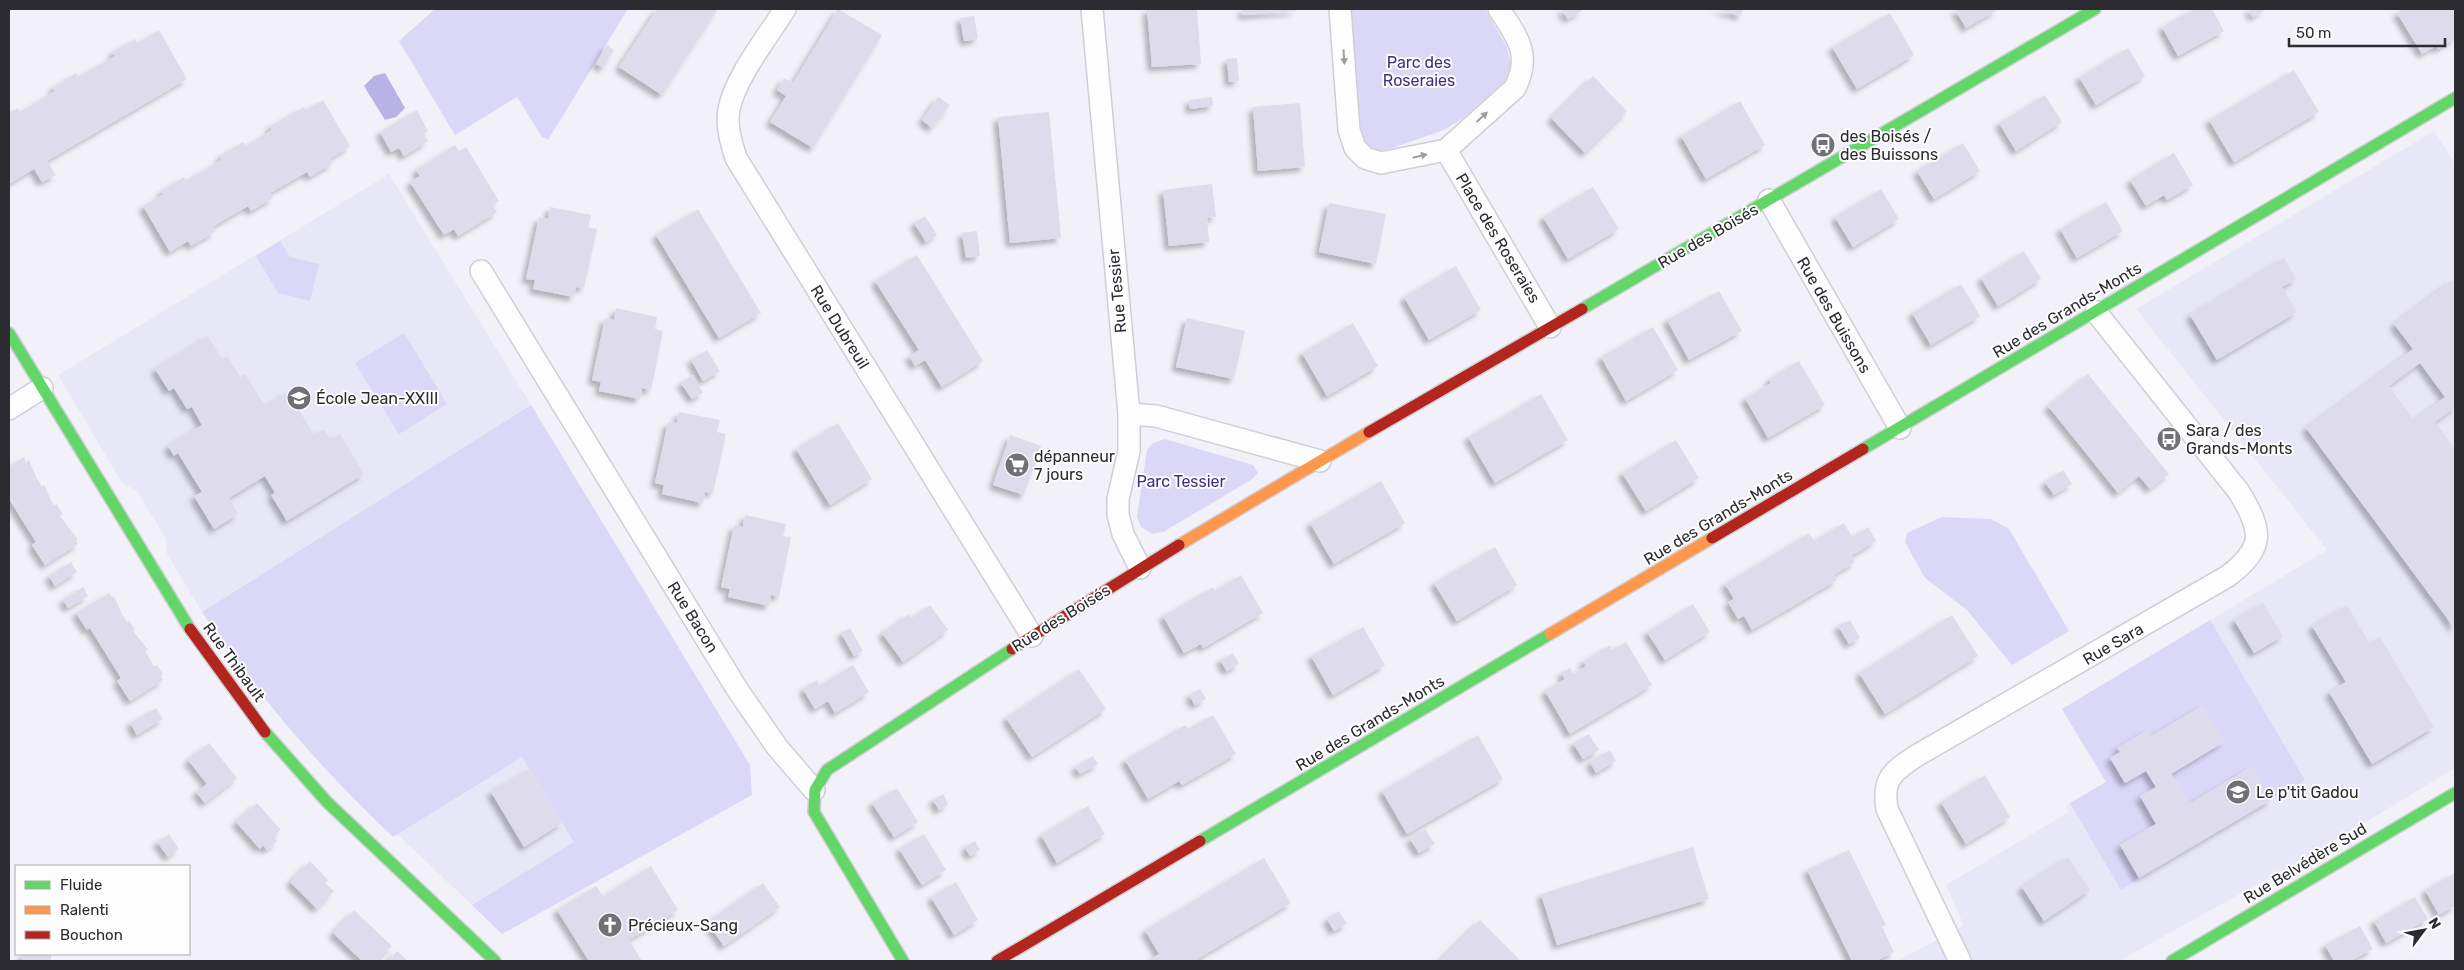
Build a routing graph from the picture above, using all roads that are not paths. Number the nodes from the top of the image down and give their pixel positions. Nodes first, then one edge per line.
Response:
1 (785, 9) edge
2 (1092, 9) edge
3 (1340, 9) edge
4 (1499, 9) edge
5 (2086, 11) edge
6 (2455, 98) edge
7 (1446, 150) junction
8 (1769, 200) junction
9 (481, 271) dead end
10 (2096, 312) junction
11 (1550, 327) junction
12 (9, 333) edge
13 (42, 388) junction
14 (9, 409) edge
15 (1129, 414) junction
16 (1900, 428) junction
17 (1320, 460) junction
18 (1140, 568) junction
19 (1032, 636) junction
20 (814, 790) junction
21 (2455, 792) edge
22 (496, 961) edge
23 (903, 961) edge
24 (997, 961) edge
25 (1960, 961) edge
26 (2172, 961) edge

1 - 19 street, Rue Dubreuil
2 - 15 street, Rue Tessier
3 -> 7 street
7 -> 4 street
5 - 8 street, Rue des Boisés
6 - 10 street, Rue des Grands-Monts
7 - 11 street, Place des Roseraies
8 - 11 street, Rue des Boisés
8 - 16 street, Rue des Buissons
9 - 20 street, Rue Bacon
10 - 16 street, Rue des Grands-Monts
10 - 25 street, Rue Sara
11 - 17 street, Rue des Boisés
12 - 13 street, Rue Thibault
13 - 14 street
13 - 22 street, Rue Thibault
15 - 17 street
15 - 18 street, Rue Tessier
16 - 24 street, Rue des Grands-Monts
17 - 18 street, Rue des Boisés
18 - 19 street, Rue des Boisés
19 - 20 street, Rue des Boisés
20 - 23 street
21 - 26 street, Rue Belvédère Sud

